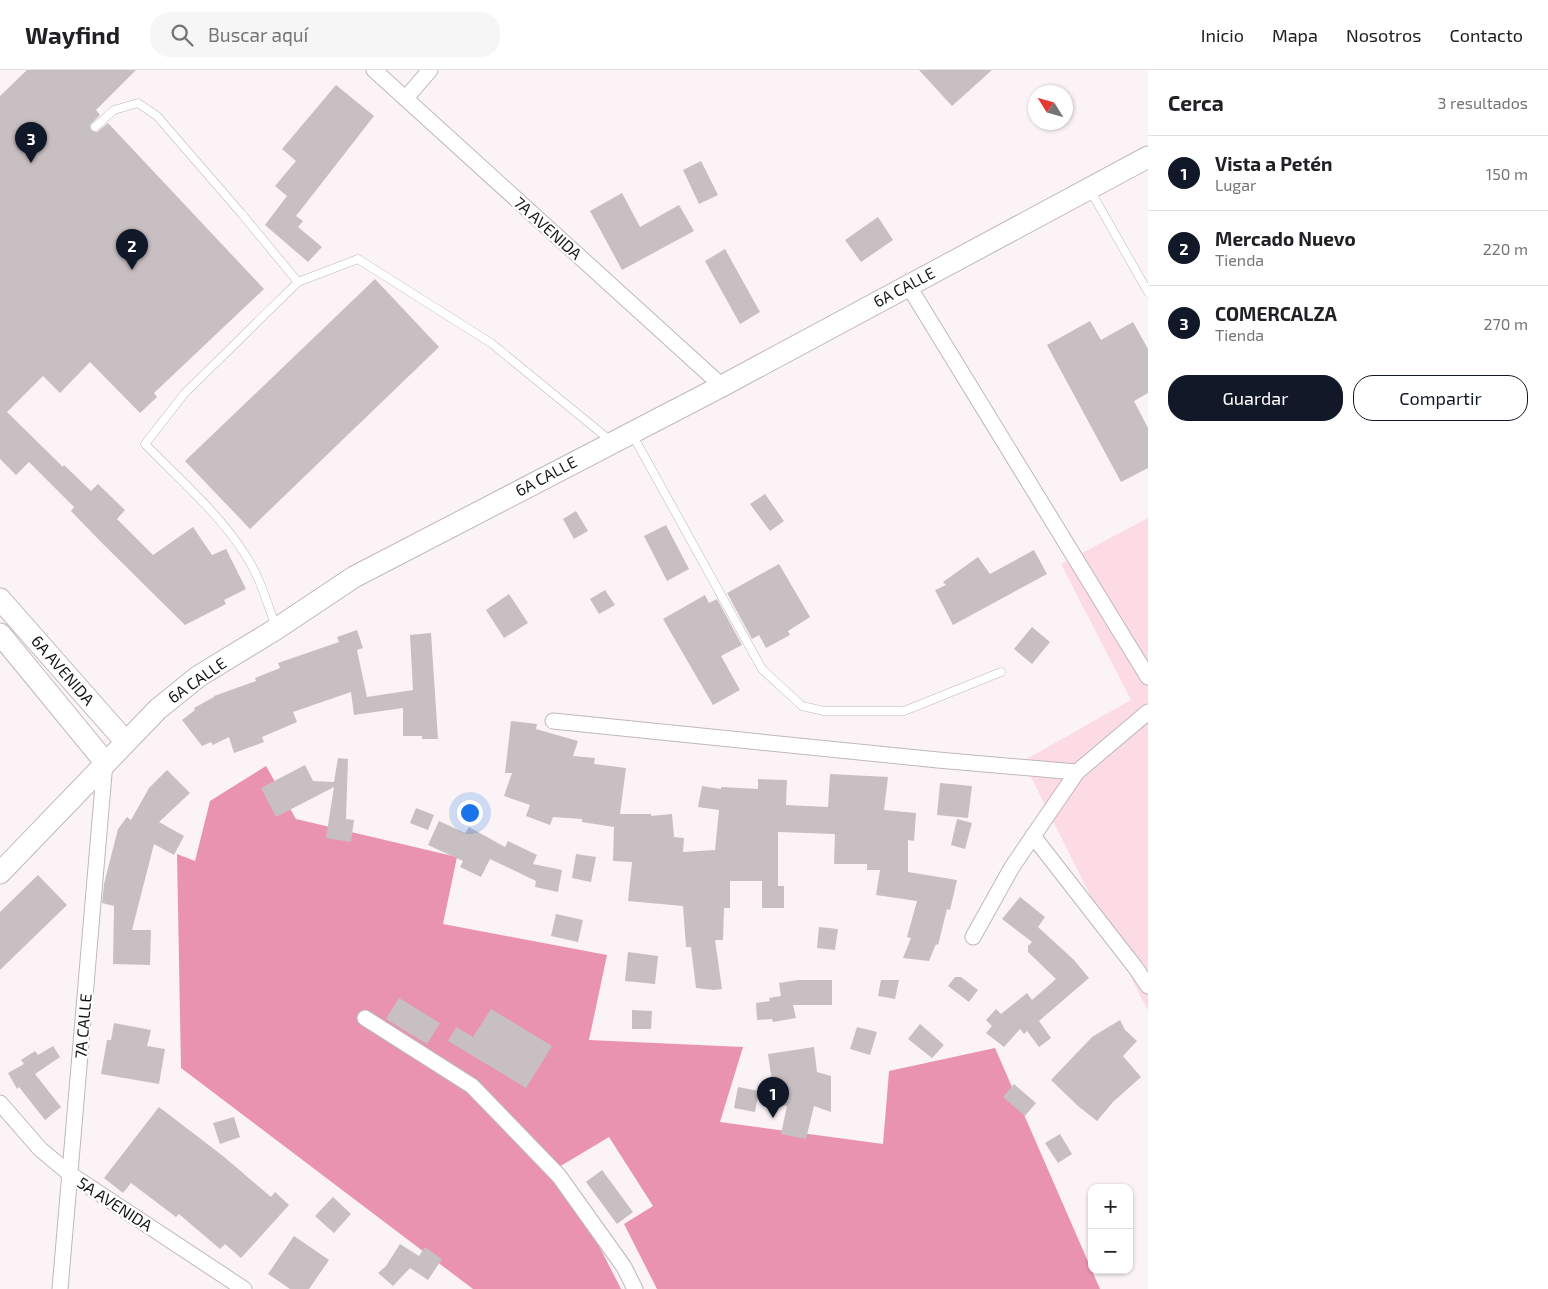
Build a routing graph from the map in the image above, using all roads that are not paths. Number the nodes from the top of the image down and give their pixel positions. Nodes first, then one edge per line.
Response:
1 (374, 70) edge
2 (430, 70) edge
3 (406, 98) junction
4 (94, 127) dead end
5 (1148, 157) edge
6 (1089, 188) junction
7 (298, 282) junction
8 (908, 285) junction
9 (1148, 292) edge
10 (722, 386) junction
11 (621, 437) junction
12 (0, 599) edge
13 (276, 629) junction
14 (0, 634) edge
15 (1001, 672) dead end
16 (1148, 677) edge
17 (1148, 712) edge
18 (553, 721) dead end
19 (125, 741) junction
20 (105, 762) junction
21 (1077, 772) junction
22 (1033, 836) junction
23 (0, 873) edge
24 (973, 937) dead end
25 (1148, 986) edge
26 (364, 1018) dead end
27 (0, 1103) edge
28 (70, 1174) junction
29 (60, 1289) edge
30 (244, 1289) edge
31 (635, 1289) edge

1 - 3 street, 7A AVENIDA
2 - 3 street
3 - 10 street, 7A AVENIDA
4 - 7 lane
5 - 6 main road, 6A CALLE
6 - 8 main road, 6A CALLE
6 - 9 lane
7 - 11 lane
7 - 13 lane
8 - 10 main road, 6A CALLE
8 - 16 street
10 - 11 main road, 6A CALLE
11 - 13 main road, 6A CALLE
11 - 15 lane
12 - 19 main road, 6A AVENIDA
13 - 19 main road, 6A CALLE
14 - 20 main road, 6A AVENIDA
17 - 21 street
18 - 21 street
19 - 20 main road, 6A CALLE
20 - 23 main road, 6A CALLE
20 - 28 street, 7A CALLE
21 - 22 street
22 - 24 street
22 - 25 street
26 - 31 street
27 - 28 street, 5A AVENIDA
28 - 29 street, 7A CALLE
28 - 30 street, 5A AVENIDA

